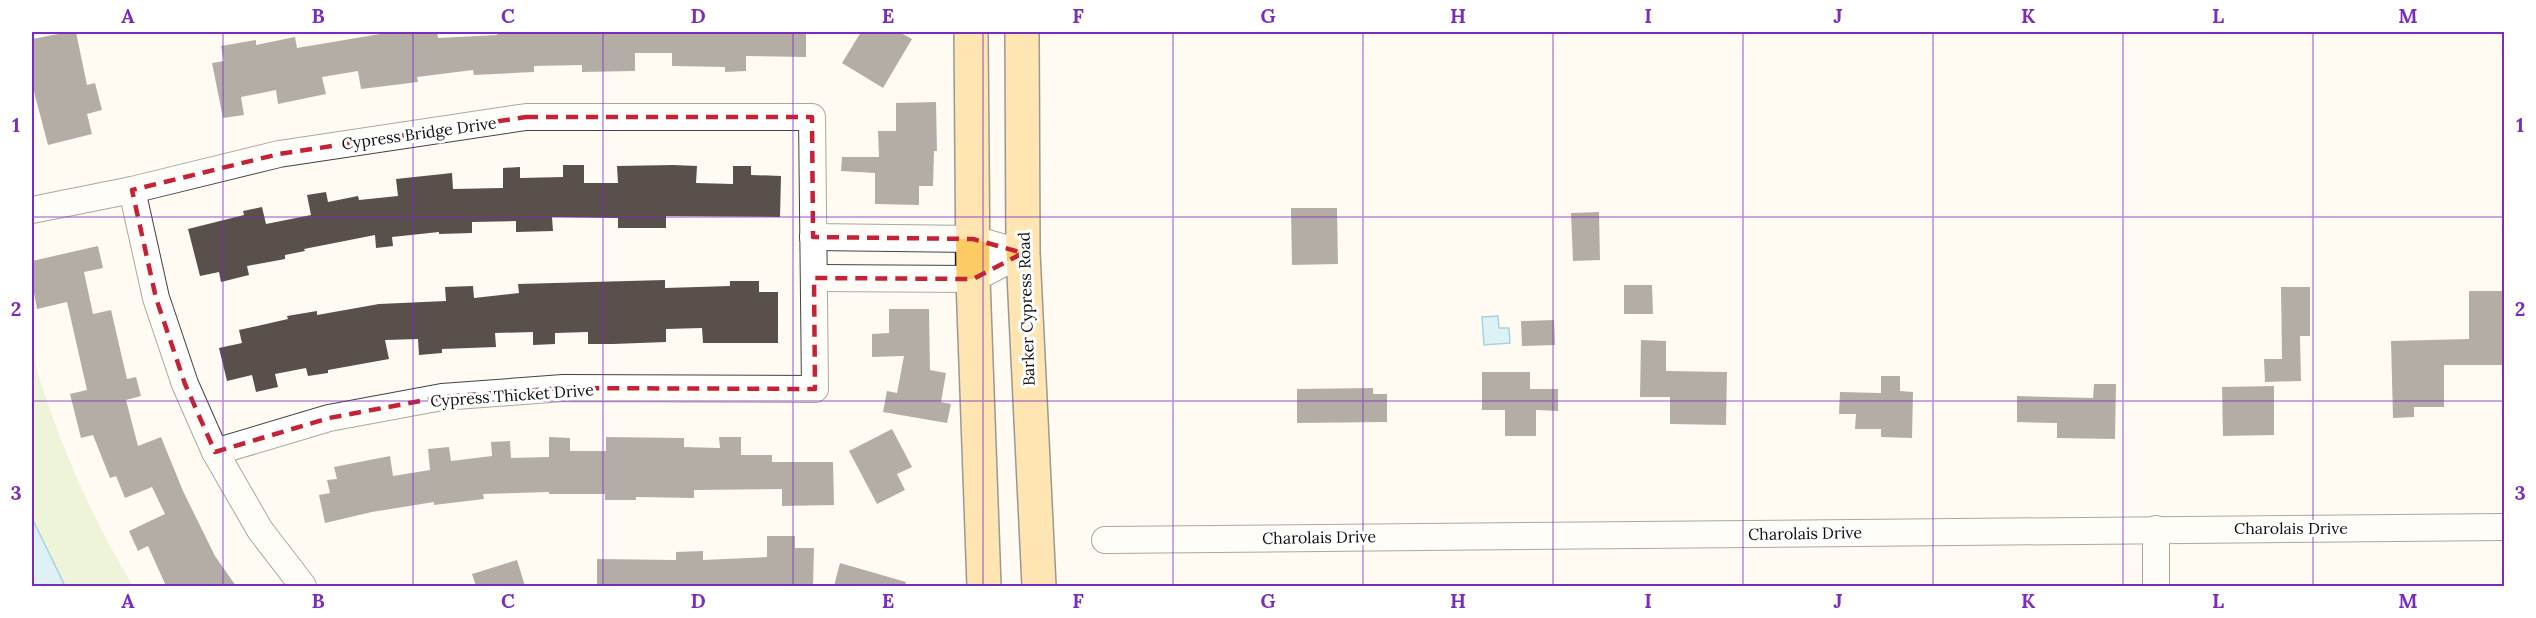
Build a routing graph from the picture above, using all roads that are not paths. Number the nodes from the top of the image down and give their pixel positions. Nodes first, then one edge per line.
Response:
1 (970, 32) edge
2 (1022, 32) edge
3 (132, 190) junction
4 (32, 210) edge
5 (813, 237) junction
6 (973, 239) junction
7 (1023, 253) junction
8 (814, 278) junction
9 (973, 279) junction
10 (215, 452) junction
11 (2505, 527) edge
12 (2156, 529) junction
13 (1105, 540) dead end
14 (303, 586) edge
15 (984, 586) edge
16 (1039, 586) edge
17 (2156, 586) edge

1 - 6 main road
2 - 7 main road, Barker Cypress Road
3 - 4 street, Cypress Bridge Drive
3 - 5 street, Cypress Bridge Drive
3 - 10 street
5 - 6 street
5 - 8 street
6 - 7 street
6 - 9 main road
7 - 9 street
7 - 16 main road, Barker Cypress Road
8 - 9 street
8 - 10 street, Cypress Thicket Drive
9 - 15 main road
10 - 14 street
11 - 12 street, Charolais Drive
12 - 13 street, Charolais Drive
12 - 17 street

